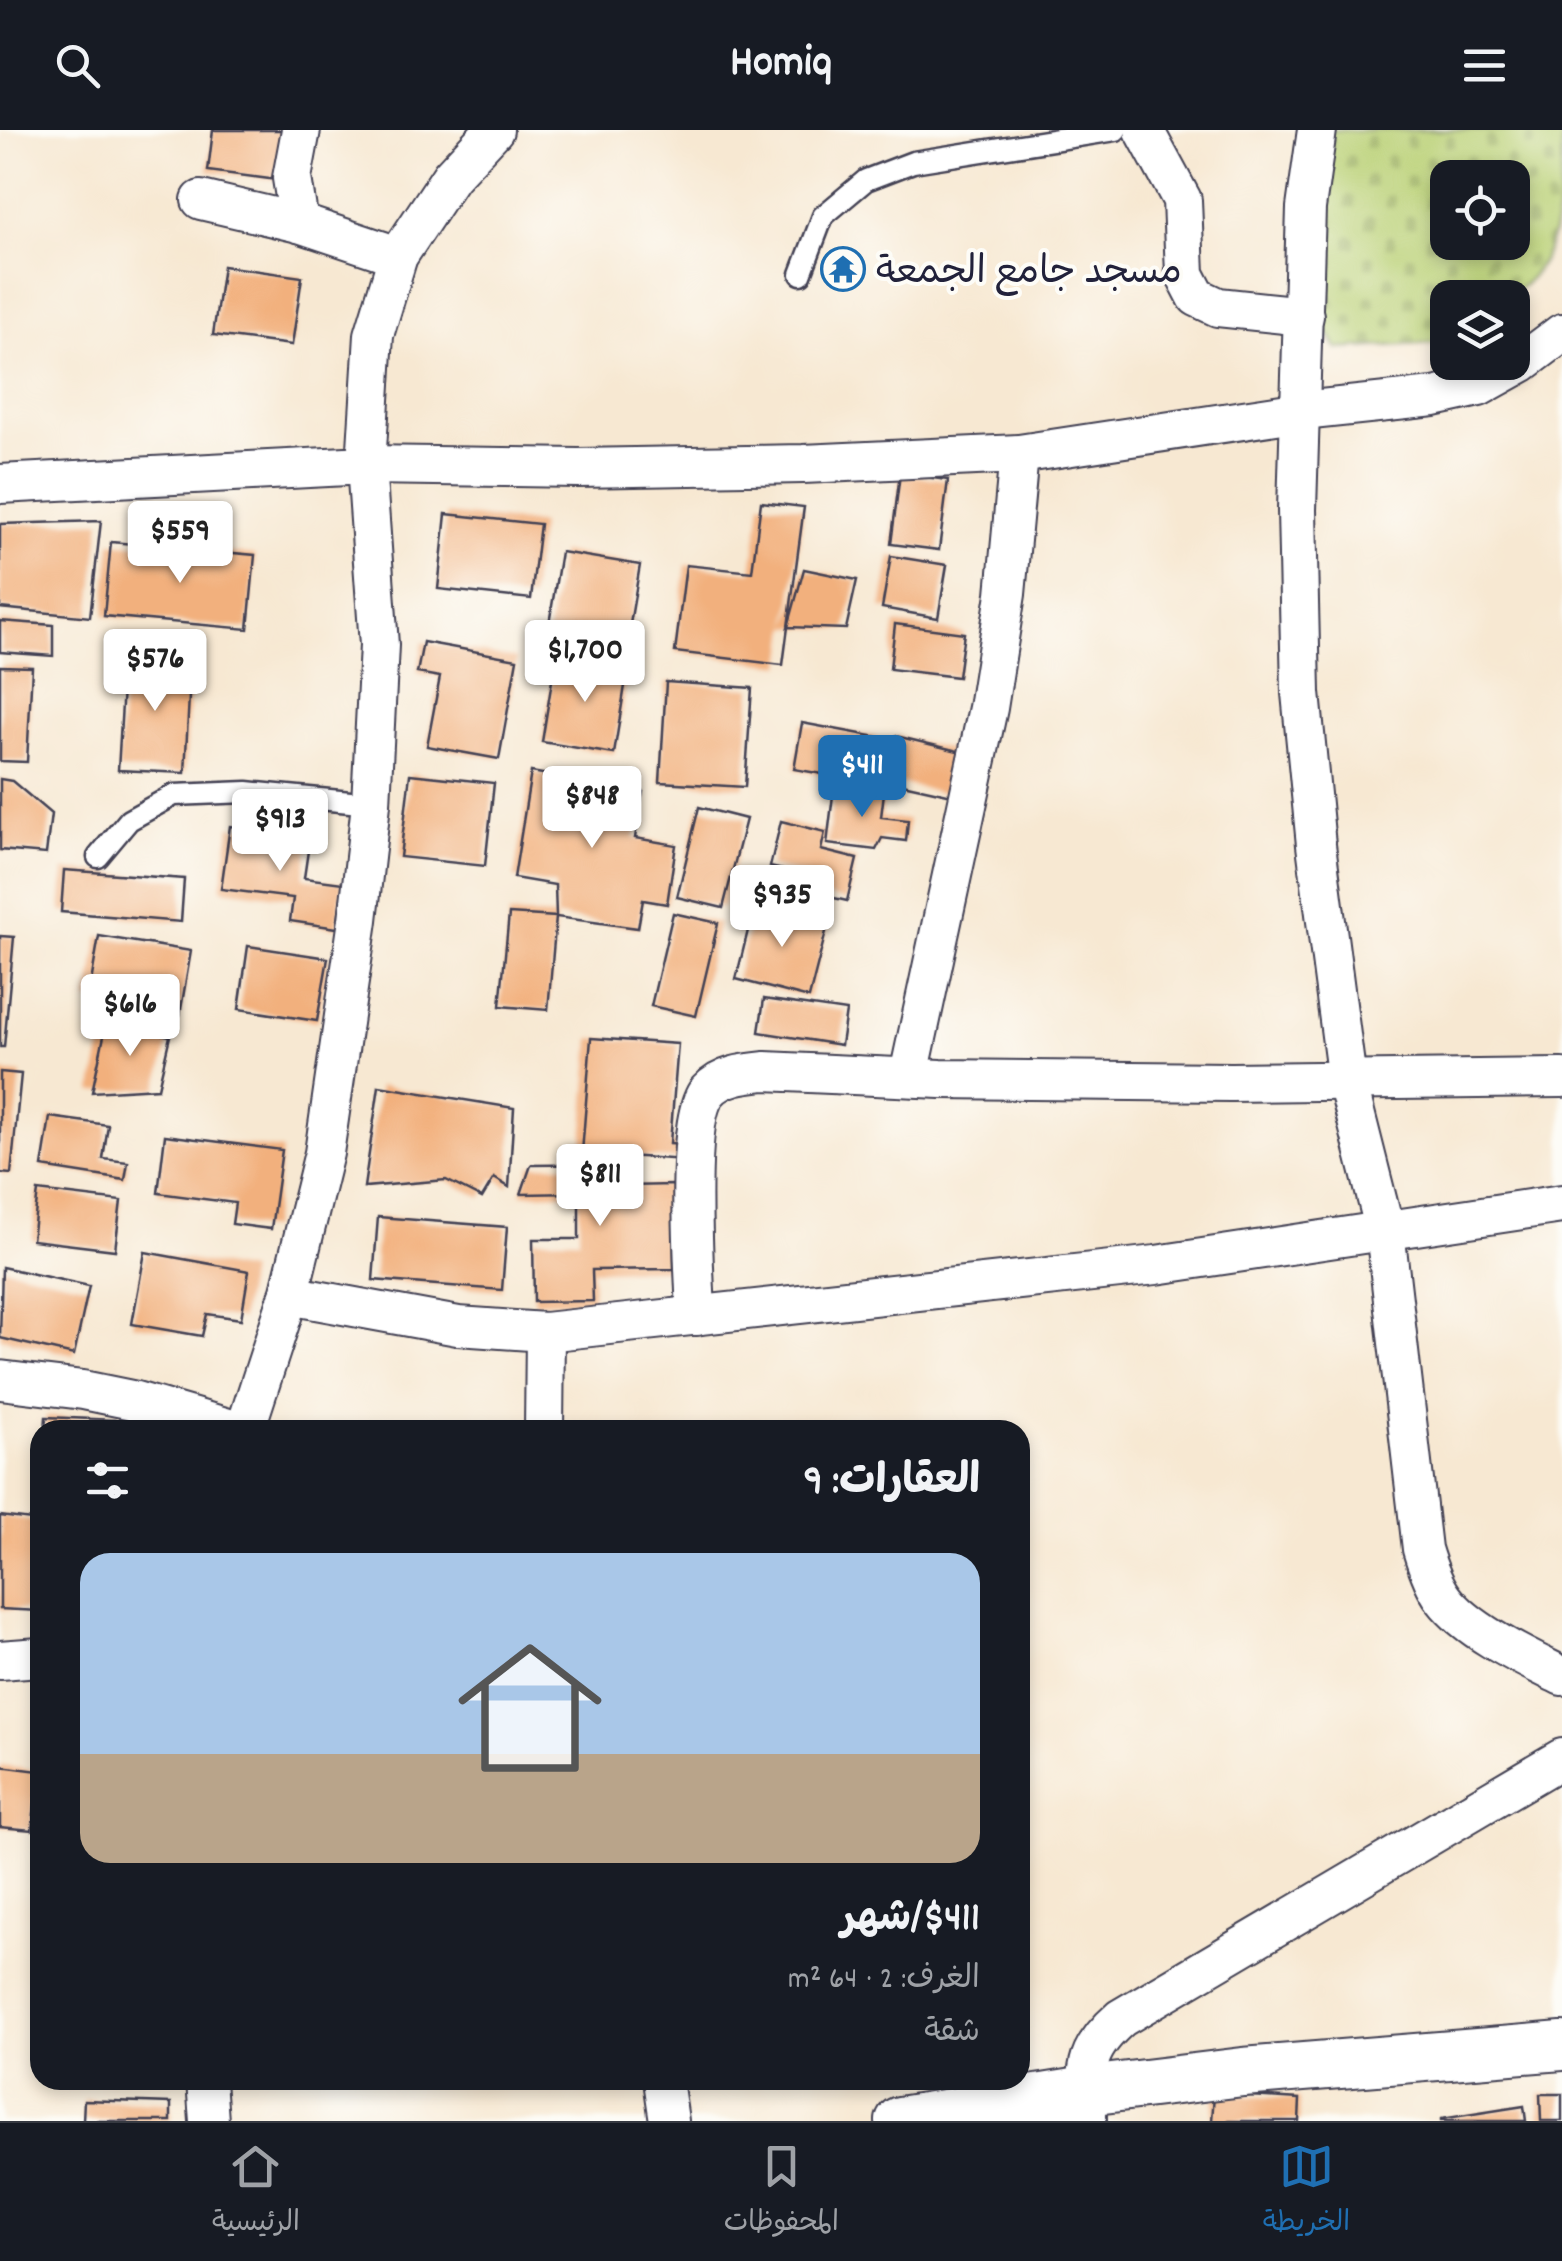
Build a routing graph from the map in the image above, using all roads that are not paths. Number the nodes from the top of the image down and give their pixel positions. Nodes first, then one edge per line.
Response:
1 (301, 130) edge
2 (494, 130) edge
3 (1116, 130) edge
4 (1144, 130) edge
5 (1317, 130) edge
6 (202, 200) dead end
7 (299, 223) junction
8 (398, 256) junction
9 (801, 274) dead end
10 (1304, 316) junction
11 (1559, 344) edge
12 (1302, 411) junction
13 (1019, 454) junction
14 (366, 464) junction
15 (0, 484) edge
16 (371, 804) junction
17 (98, 857) dead end
18 (908, 1076) junction
19 (1562, 1078) edge
20 (1347, 1082) junction
21 (1562, 1204) edge
22 (1386, 1231) junction
23 (289, 1295) junction
24 (696, 1316) junction
25 (545, 1332) junction
26 (0, 1380) edge
27 (201, 1420) edge
28 (248, 1420) edge
29 (544, 1420) edge
30 (30, 1658) edge
31 (0, 1660) edge
32 (1562, 1676) edge
33 (1562, 1758) edge
34 (1562, 2046) edge
35 (207, 2090) edge
36 (664, 2090) edge
37 (1087, 2106) edge
38 (209, 2121) edge
39 (669, 2121) edge
40 (900, 2121) edge

1 - 7 street
2 - 8 street
3 - 9 lane
4 - 10 street
5 - 10 street
6 - 7 street
7 - 8 street
8 - 14 street
10 - 12 street
11 - 12 street
12 - 13 street
12 - 20 street
13 - 14 street
13 - 18 street
14 - 15 street
14 - 16 street
16 - 17 lane
16 - 23 street
18 - 20 street
18 - 24 street
19 - 20 street
20 - 22 street
21 - 22 street
22 - 24 street
22 - 32 street
23 - 25 street
23 - 28 street
24 - 25 street
25 - 29 street
26 - 27 street
30 - 31 street
33 - 37 street
34 - 37 street
35 - 38 street
36 - 39 street
37 - 40 street

